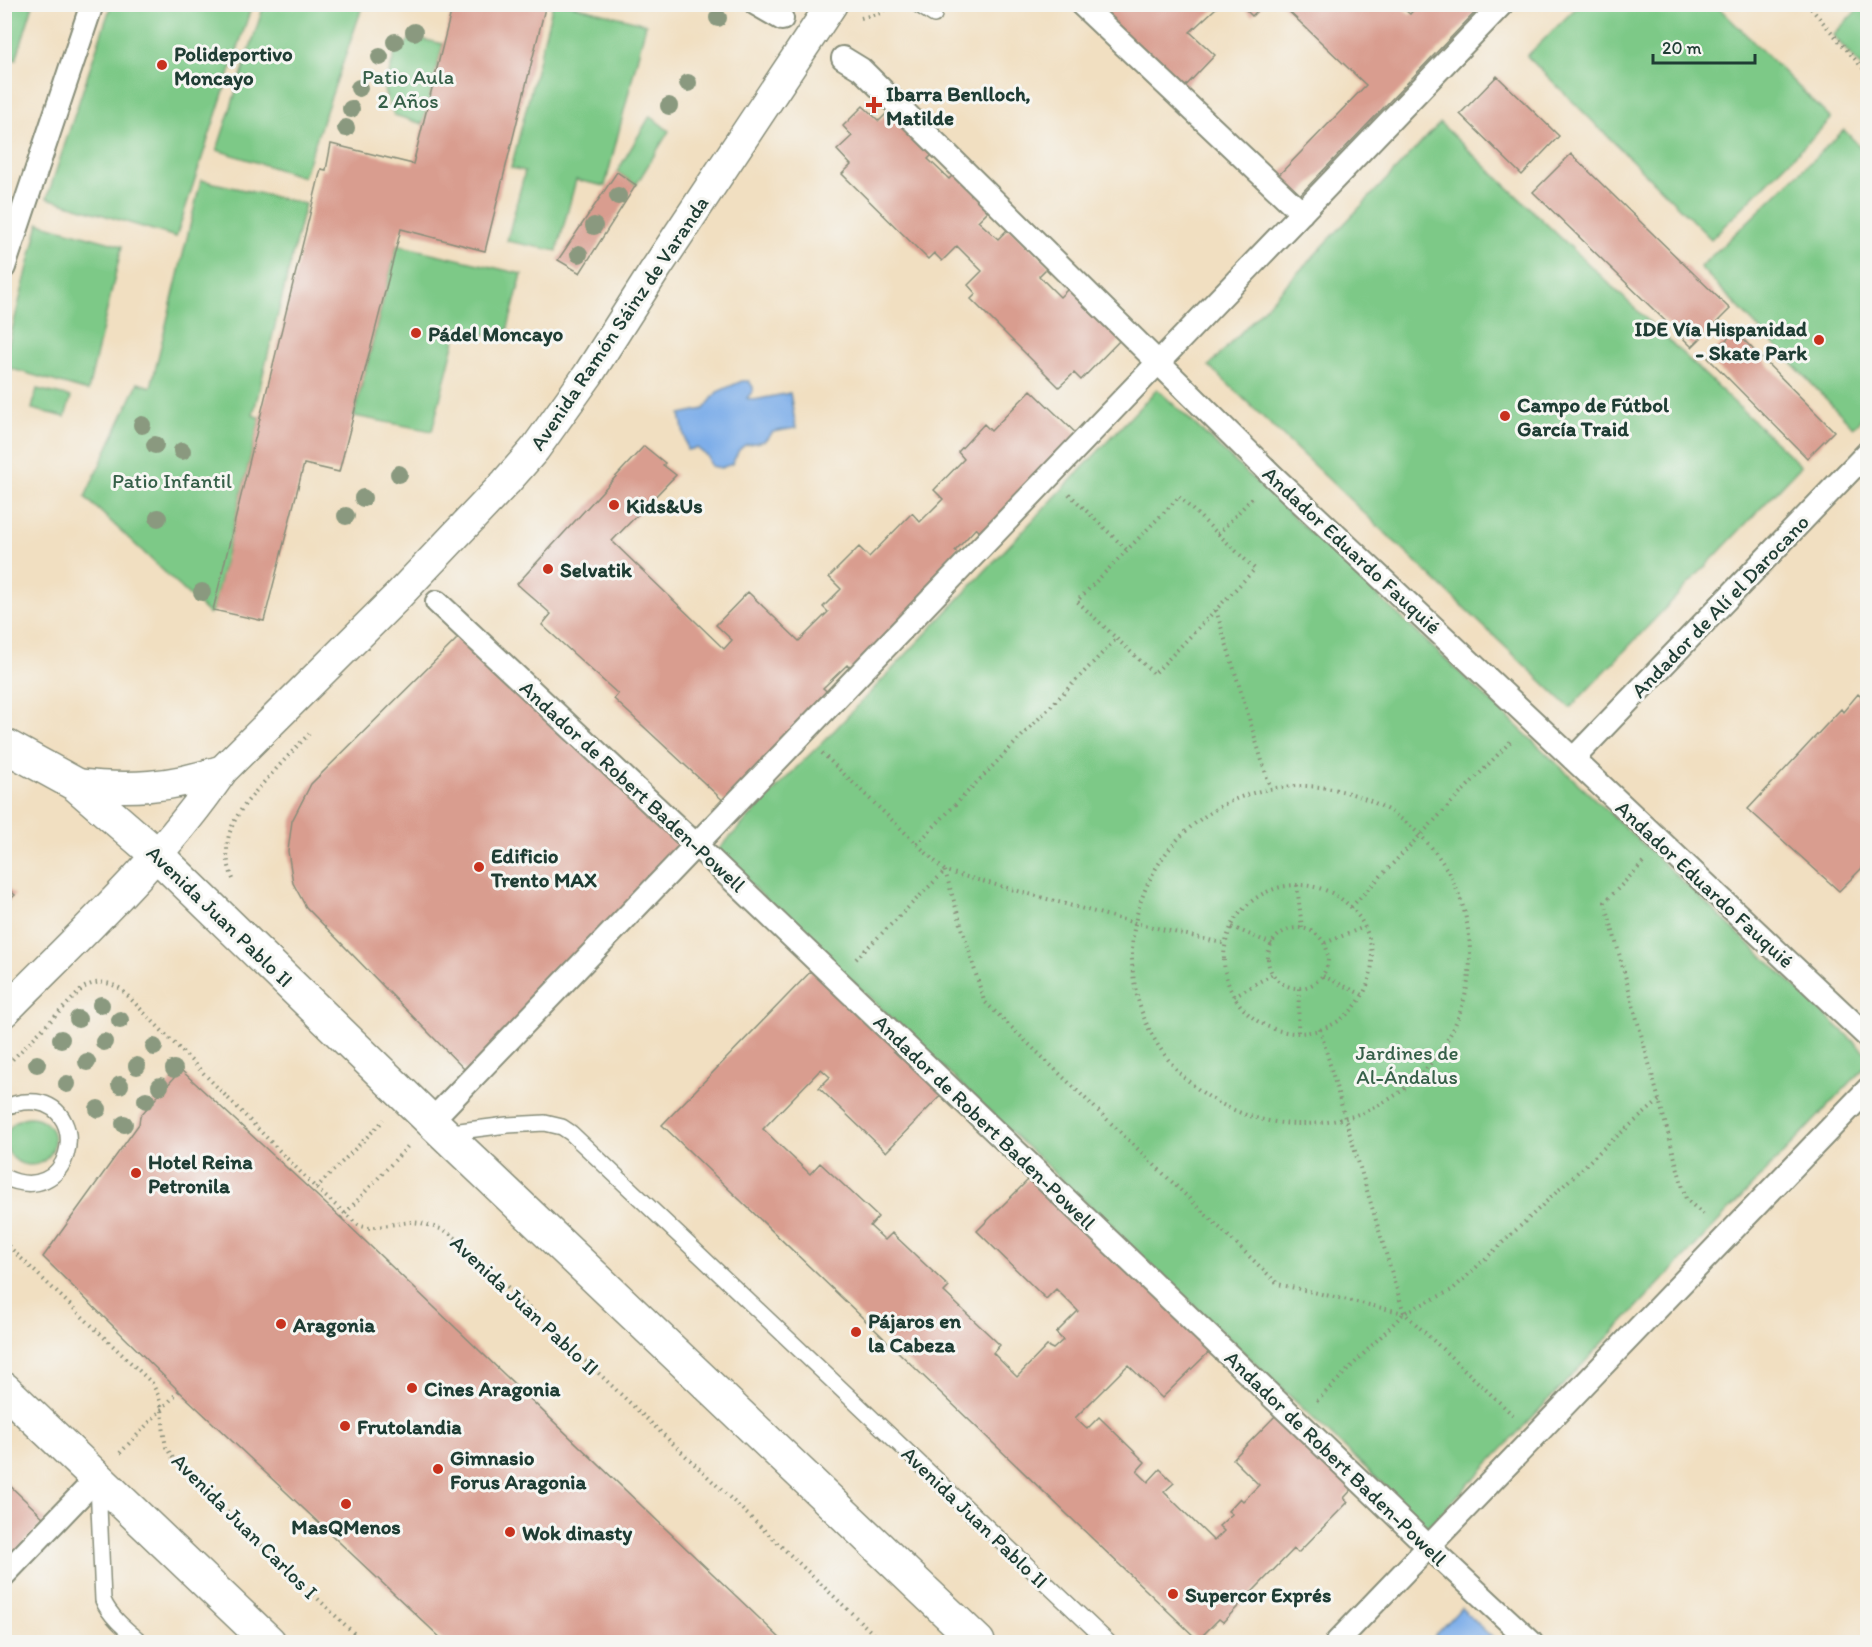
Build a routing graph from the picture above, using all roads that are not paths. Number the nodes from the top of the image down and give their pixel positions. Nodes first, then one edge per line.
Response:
1 (92, 4) edge
2 (756, 4) edge
3 (832, 4) edge
4 (917, 4) edge
5 (1081, 4) edge
6 (1502, 4) edge
7 (934, 15) dead end
8 (782, 19) dead end
9 (843, 58) dead end
10 (1302, 213) junction
11 (4, 267) edge
12 (1157, 364) junction
13 (1868, 452) edge
14 (437, 602) dead end
15 (4, 745) edge
16 (1573, 759) junction
17 (223, 770) junction
18 (75, 784) junction
19 (696, 845) junction
20 (157, 855) junction
21 (4, 1011) edge
22 (1868, 1037) edge
23 (1868, 1089) edge
24 (4, 1109) edge
25 (437, 1127) junction
26 (4, 1177) edge
27 (4, 1389) edge
28 (98, 1477) junction
29 (1428, 1547) junction
30 (4, 1575) edge
31 (141, 1642) edge
32 (269, 1642) edge
33 (978, 1642) edge
34 (1108, 1642) edge
35 (1337, 1642) edge
36 (1531, 1642) edge

1 - 11 street
2 - 8 street
3 - 17 street, Avenida Ramón Sáinz de Varanda
4 - 7 lane
5 - 10 street
6 - 10 street
9 - 12 street, Andador Eduardo Fauquié
10 - 12 street
12 - 16 street, Andador Eduardo Fauquié
12 - 19 street
13 - 16 street, Andador de Alí el Darocano
14 - 19 street, Andador de Robert Baden-Powell
15 - 18 street, Avenida Juan Pablo II
16 - 22 street, Andador Eduardo Fauquié
17 - 18 street, Avenida Ramón Sáinz de Varanda
17 - 20 street, Avenida Ramón Sáinz de Varanda
18 - 20 street, Avenida Juan Pablo II
19 - 25 street
19 - 29 street, Andador de Robert Baden-Powell
20 - 21 street, Avenida Ramón Sáinz de Varanda
20 - 25 street, Avenida Juan Pablo II
23 - 29 street
24 - 26 lane
25 - 33 street, Avenida Juan Pablo II
25 - 34 lane, Avenida Juan Pablo II
27 - 28 street
28 - 30 street
28 - 31 lane
28 - 32 street
29 - 35 street
29 - 36 street, Andador de Robert Baden-Powell

